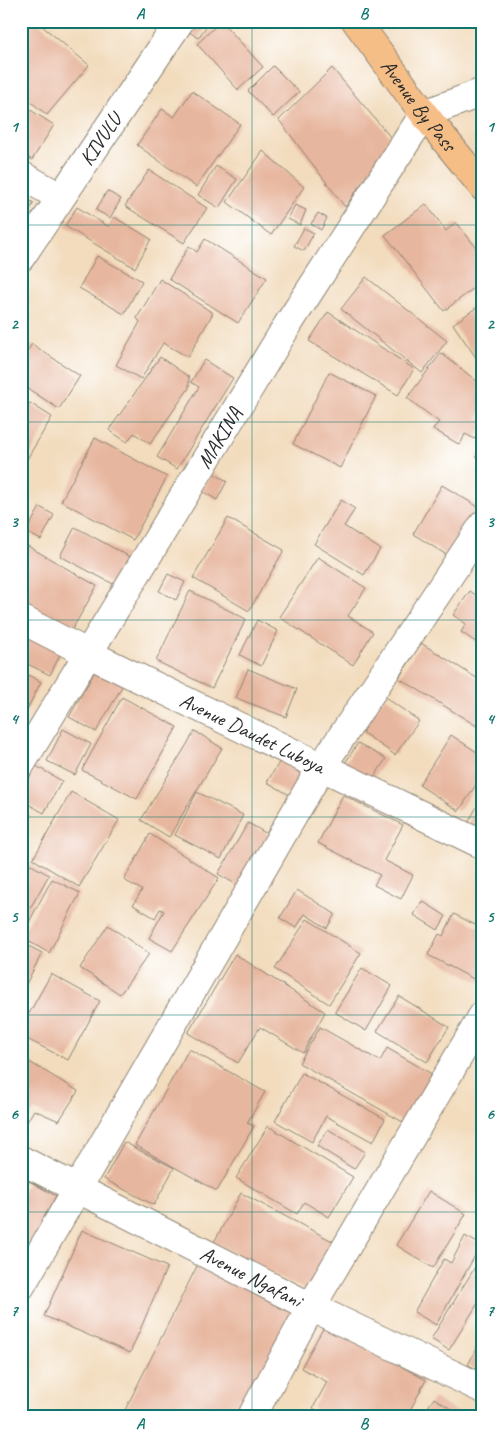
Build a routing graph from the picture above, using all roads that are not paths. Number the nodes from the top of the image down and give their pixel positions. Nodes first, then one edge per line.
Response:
1 (180, 21) edge
2 (356, 21) edge
3 (483, 92) edge
4 (424, 114) junction
5 (21, 175) edge
6 (483, 187) edge
7 (60, 197) junction
8 (21, 257) edge
9 (483, 525) edge
10 (21, 619) edge
11 (87, 653) junction
12 (21, 764) edge
13 (322, 766) junction
14 (483, 845) edge
15 (483, 1015) edge
16 (21, 1160) edge
17 (77, 1188) junction
18 (21, 1286) edge
19 (311, 1307) junction
20 (483, 1389) edge
21 (252, 1416) edge

1 - 7 street, KIVULU
2 - 4 highway, Avenue By Pass
3 - 4 street
4 - 6 highway, Avenue By Pass
4 - 11 street, MAKINA
5 - 7 street
7 - 8 street, KIVULU
9 - 13 street
10 - 11 street, Avenue Daudet Luboya
11 - 12 street, MAKINA
11 - 13 street, Avenue Daudet Luboya
13 - 14 street, Avenue Daudet Luboya
13 - 17 street
15 - 19 street
16 - 17 street, Avenue Ngafani
17 - 18 street
17 - 19 street, Avenue Ngafani
19 - 20 street, Avenue Ngafani
19 - 21 street

